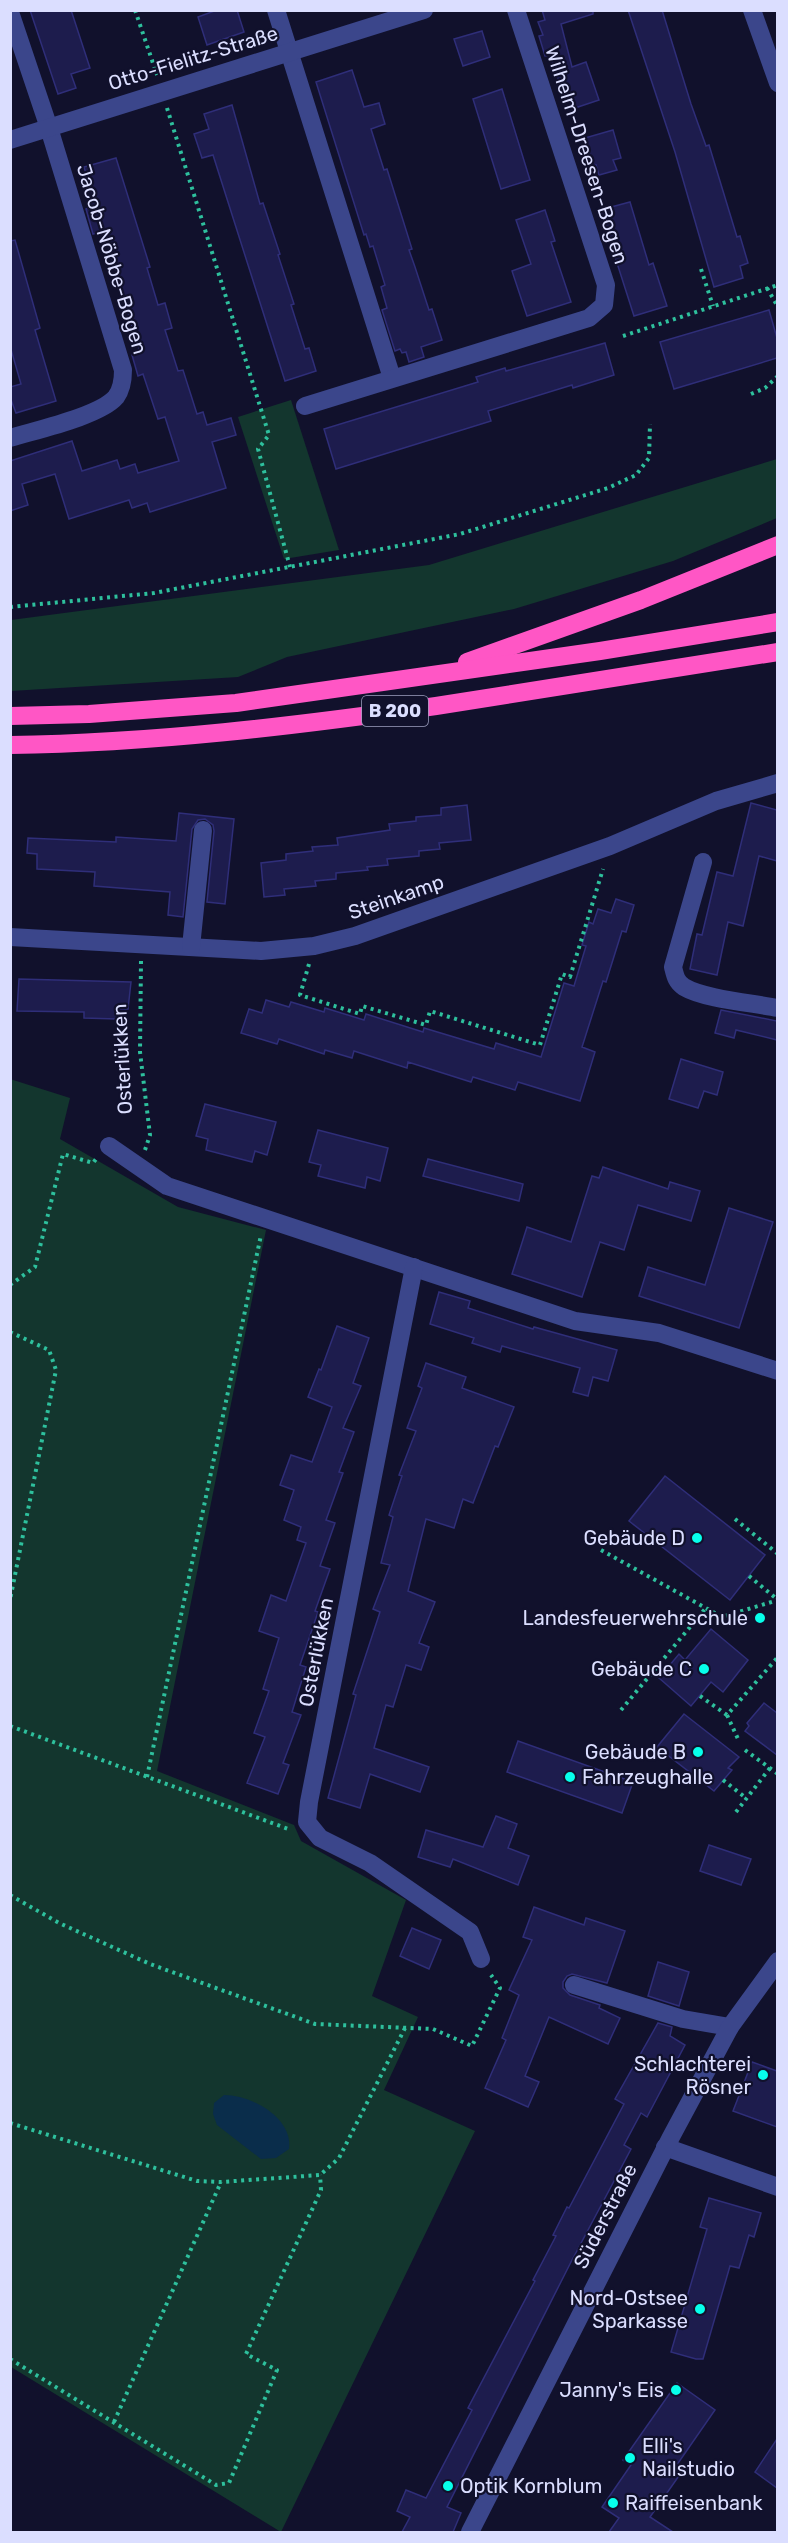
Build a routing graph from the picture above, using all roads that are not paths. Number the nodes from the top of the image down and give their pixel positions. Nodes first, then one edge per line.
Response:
1 (276, 10) edge
2 (424, 10) edge
3 (516, 10) edge
4 (752, 10) edge
5 (10, 12) edge
6 (290, 52) junction
7 (777, 83) edge
8 (49, 128) junction
9 (10, 140) edge
10 (392, 378) junction
11 (305, 406) dead end
12 (10, 438) edge
13 (777, 545) edge
14 (777, 622) edge
15 (777, 652) edge
16 (431, 675) junction
17 (10, 716) edge
18 (10, 746) edge
19 (777, 783) edge
20 (202, 830) dead end
21 (703, 862) dead end
22 (10, 937) edge
23 (191, 948) junction
24 (777, 1008) edge
25 (109, 1146) road end
26 (414, 1267) junction
27 (777, 1371) edge
28 (481, 1959) road end
29 (777, 1961) edge
30 (574, 1985) dead end
31 (730, 2027) junction
32 (665, 2147) junction
33 (777, 2187) edge
34 (470, 2532) edge

1 - 6 street
2 - 6 street, Otto-Fielitz-Straße
3 - 10 street, Wilhelm-Dreesen-Bogen
4 - 7 street
5 - 8 street, Jacob-Nöbbe-Bogen
6 - 8 street, Otto-Fielitz-Straße
6 - 10 street
8 - 9 street, Otto-Fielitz-Straße
8 - 12 street, Jacob-Nöbbe-Bogen
10 - 11 street, Wilhelm-Dreesen-Bogen
13 - 16 highway
14 - 16 highway, B 200
15 - 18 highway, B 200
16 - 17 highway, B 200
19 - 23 street, Steinkamp
20 - 23 street
21 - 24 street
22 - 23 street, Steinkamp
25 - 26 street
26 - 27 street
26 - 28 street, Osterlükken
29 - 31 street, Süderstraße
30 - 31 street
31 - 32 street, Süderstraße
32 - 33 street
32 - 34 street, Süderstraße

